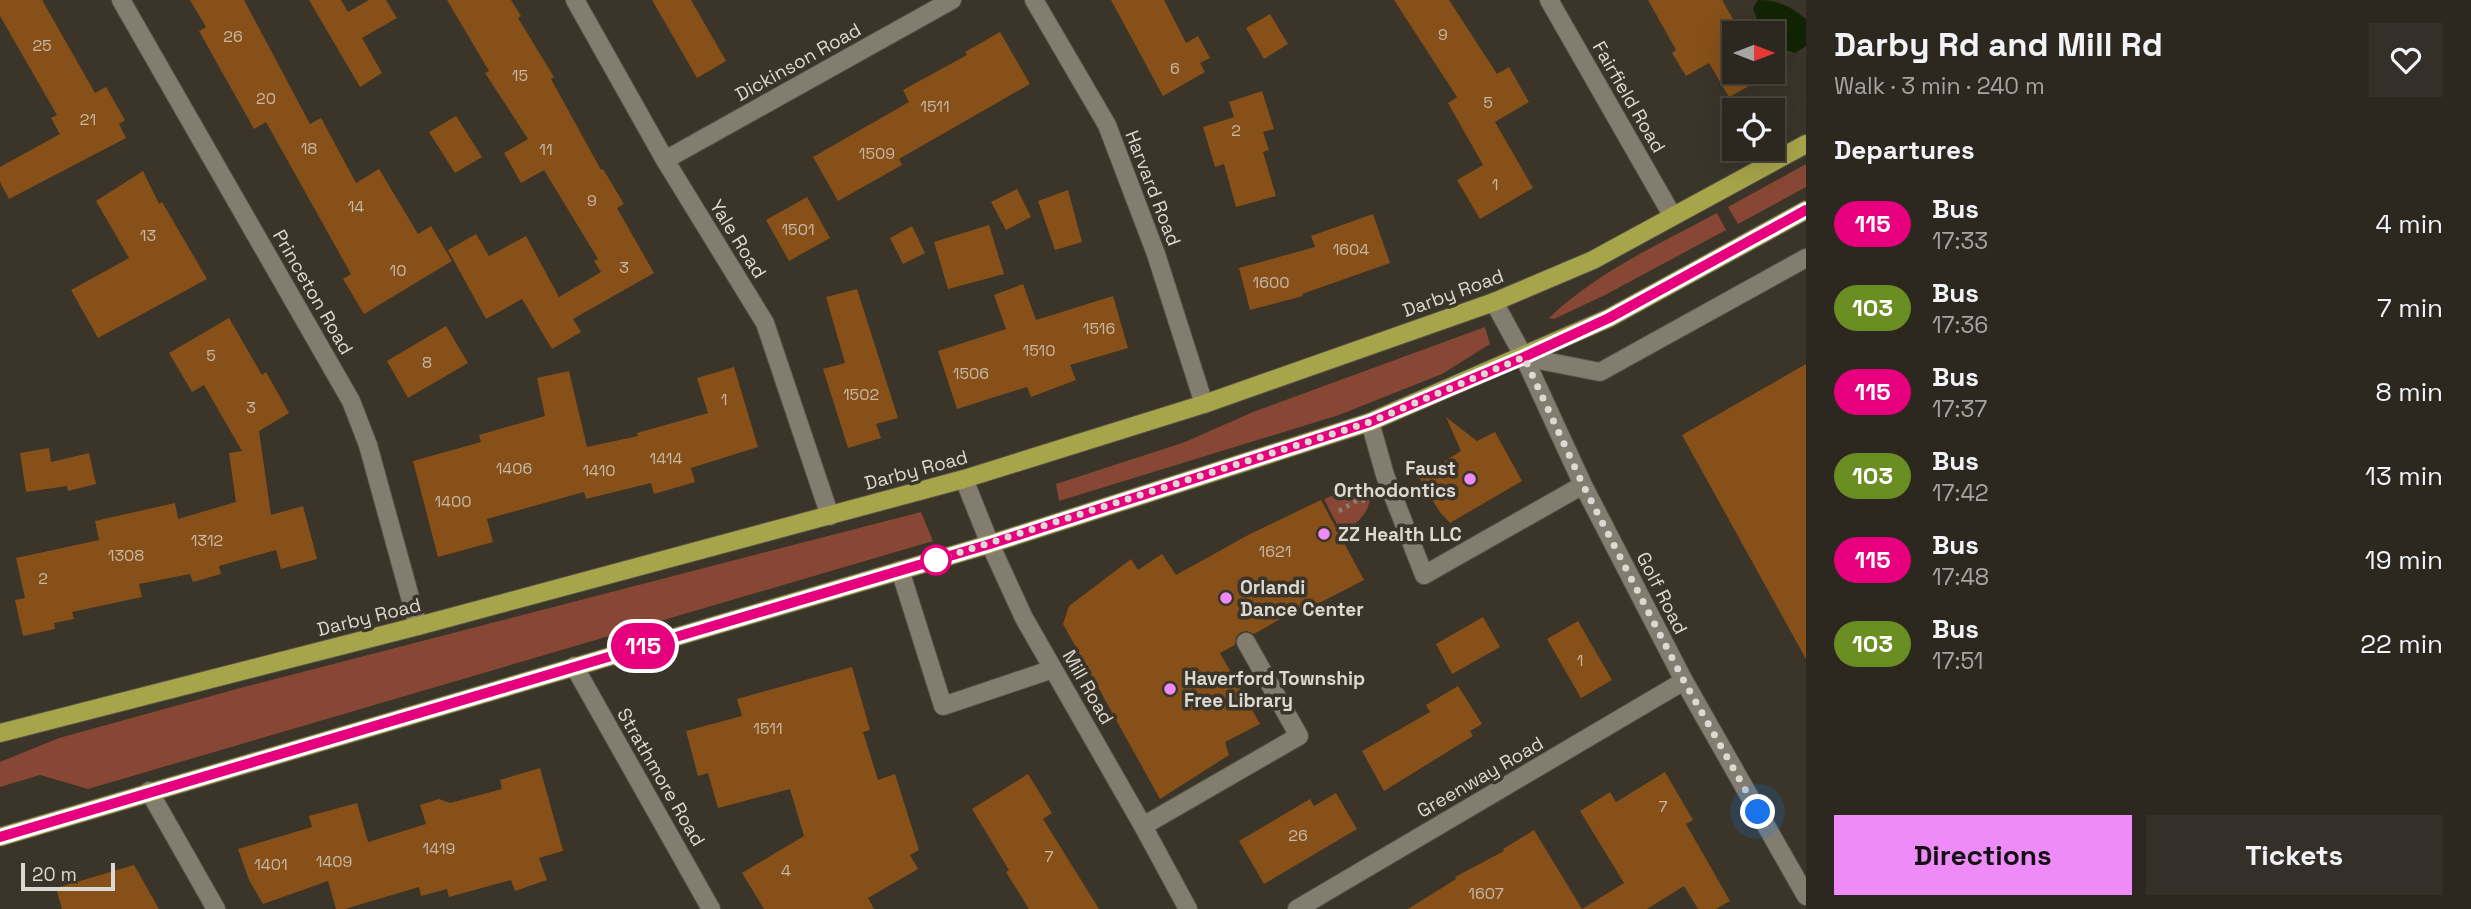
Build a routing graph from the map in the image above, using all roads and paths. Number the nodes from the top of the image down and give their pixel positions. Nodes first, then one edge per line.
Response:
1 (121, 0) edge
2 (575, 0) edge
3 (952, 0) edge
4 (1034, 0) edge
5 (1549, 0) edge
6 (1806, 144) edge
7 (665, 160) junction
8 (1806, 210) edge
9 (1672, 215) junction
10 (1806, 258) edge
11 (1494, 302) junction
12 (1524, 357) junction
13 (1204, 404) junction
14 (1370, 422) junction
15 (964, 479) junction
16 (1360, 485) dead end
17 (1583, 485) junction
18 (1358, 500) junction
19 (1371, 501) dead end
20 (1339, 510) dead end
21 (830, 516) junction
22 (990, 544) junction
23 (900, 570) junction
24 (418, 626) junction
25 (1246, 642) dead end
26 (574, 666) junction
27 (1053, 669) junction
28 (1684, 681) junction
29 (0, 733) edge
30 (149, 791) junction
31 (1143, 826) junction
32 (0, 837) edge
33 (1806, 896) edge
34 (216, 909) edge
35 (711, 909) edge
36 (1188, 909) edge
37 (1297, 909) edge

1 - 24 street, Princeton Road
2 - 7 street, Yale Road
3 - 7 street, Dickinson Road
4 - 13 street, Harvard Road
5 - 9 street, Fairfield Road
6 - 9 main road, Darby Road
7 - 21 street, Yale Road
8 - 12 main road
9 - 11 main road, Darby Road
10 - 12 street
11 - 12 street, Golf Road
11 - 13 main road, Darby Road
12 - 14 main road
12 - 17 street, Golf Road
13 - 15 main road, Darby Road
14 - 17 street
14 - 22 main road
15 - 21 main road, Darby Road
15 - 22 street, Mill Road
16 - 18 path
17 - 28 street, Golf Road
18 - 19 path
18 - 20 path
21 - 24 main road, Darby Road
22 - 23 main road
22 - 27 street, Mill Road
23 - 26 main road
23 - 27 street
24 - 29 main road, Darby Road
25 - 31 street
26 - 30 main road
26 - 35 street, Strathmore Road
27 - 31 street, Mill Road
28 - 33 street, Golf Road
28 - 37 street, Greenway Road
30 - 32 main road
30 - 34 street
31 - 36 street, Mill Road

